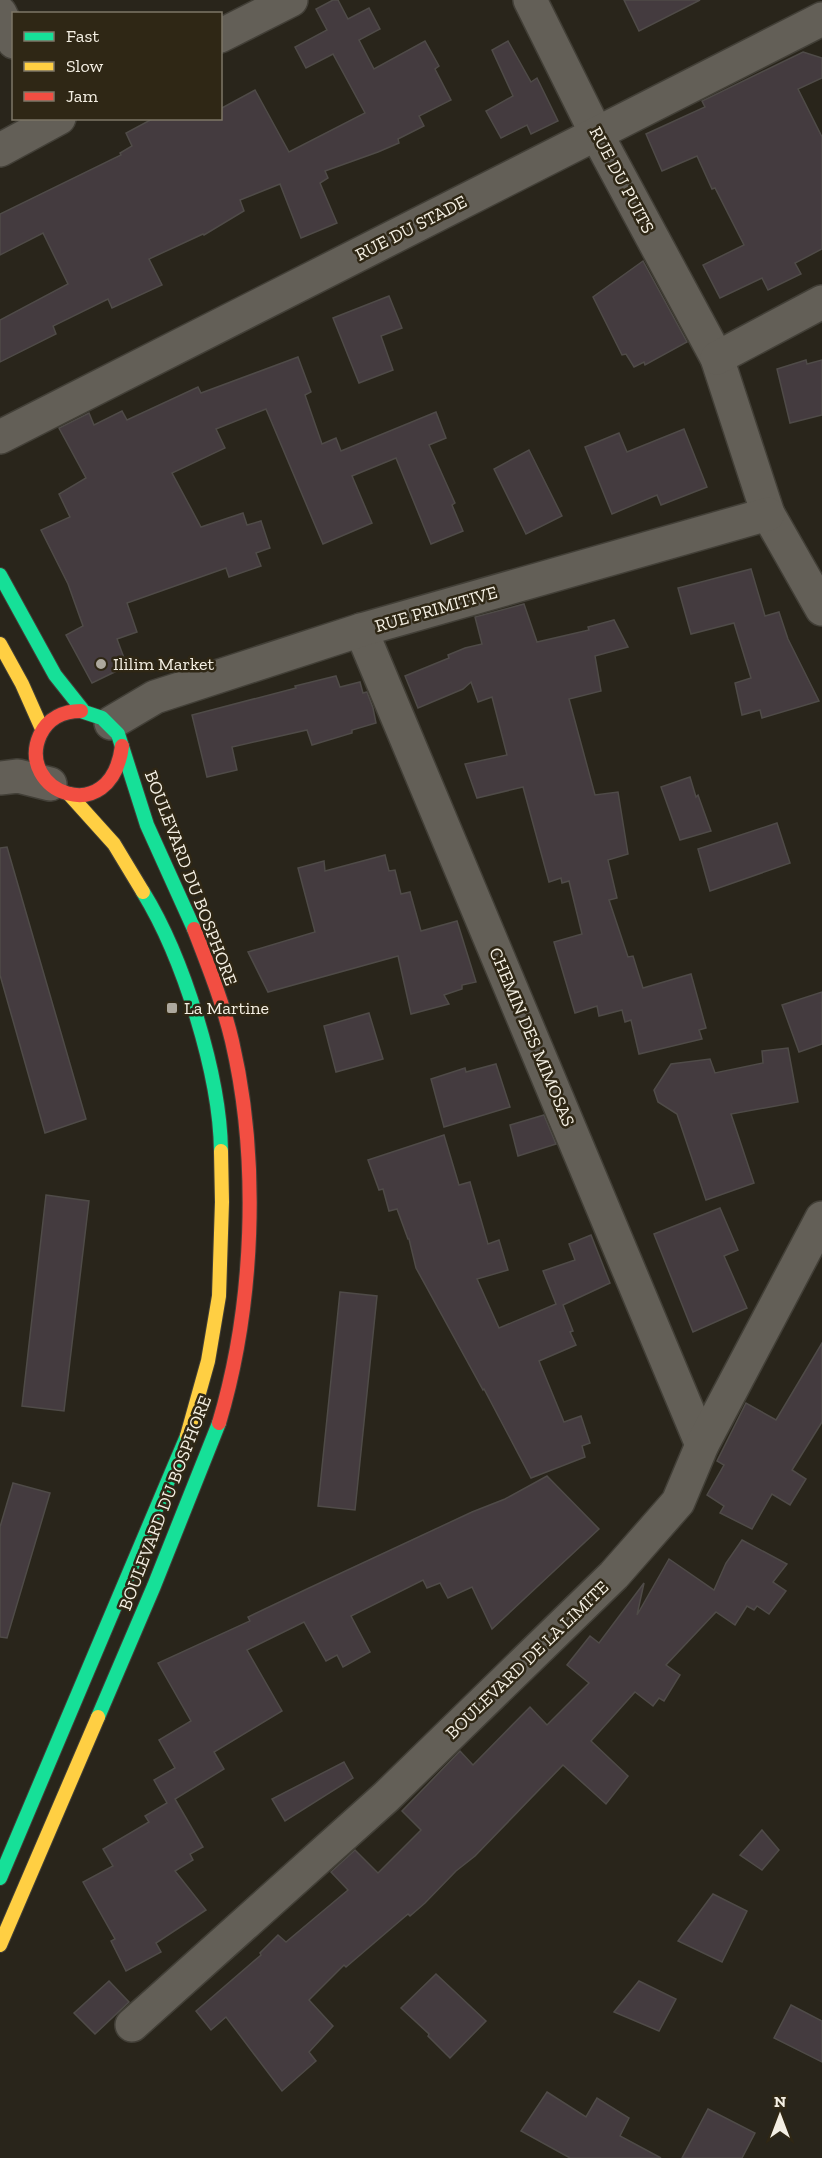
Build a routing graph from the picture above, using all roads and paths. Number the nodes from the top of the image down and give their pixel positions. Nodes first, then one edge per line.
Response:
1 (291, 0) edge
2 (530, 0) edge
3 (0, 13) edge
4 (822, 19) edge
5 (222, 35) edge
6 (12, 38) edge
7 (53, 120) edge
8 (596, 133) junction
9 (0, 150) edge
10 (822, 302) edge
11 (717, 358) junction
12 (0, 437) edge
13 (768, 514) junction
14 (0, 575) edge
15 (822, 609) edge
16 (362, 630) junction
17 (0, 644) edge
18 (105, 726) junction
19 (39, 739) junction
20 (0, 777) edge
21 (59, 789) junction
22 (822, 1218) edge
23 (702, 1445) junction
24 (0, 1878) edge
25 (0, 1945) edge
26 (132, 2025) dead end

1 - 5 street
2 - 8 street, RUE DU PUITS
3 - 6 street
4 - 8 street, RUE DU STADE
7 - 9 street
8 - 11 street, RUE DU PUITS
8 - 12 street, RUE DU STADE
10 - 11 street
11 - 13 street, RUE DU PUITS
13 - 15 street, RUE DU PUITS
13 - 16 street, RUE PRIMITIVE
14 - 18 street
16 - 18 street, RUE PRIMITIVE
16 - 23 street, CHEMIN DES MIMOSAS
17 - 19 street
18 - 19 street
18 - 21 street
18 - 25 street, BOULEVARD DU BOSPHORE
19 - 20 street
19 - 21 street
20 - 21 street
21 - 24 street, BOULEVARD DU BOSPHORE
22 - 23 street, BOULEVARD DE LA LIMITE
23 - 26 street, BOULEVARD DE LA LIMITE

